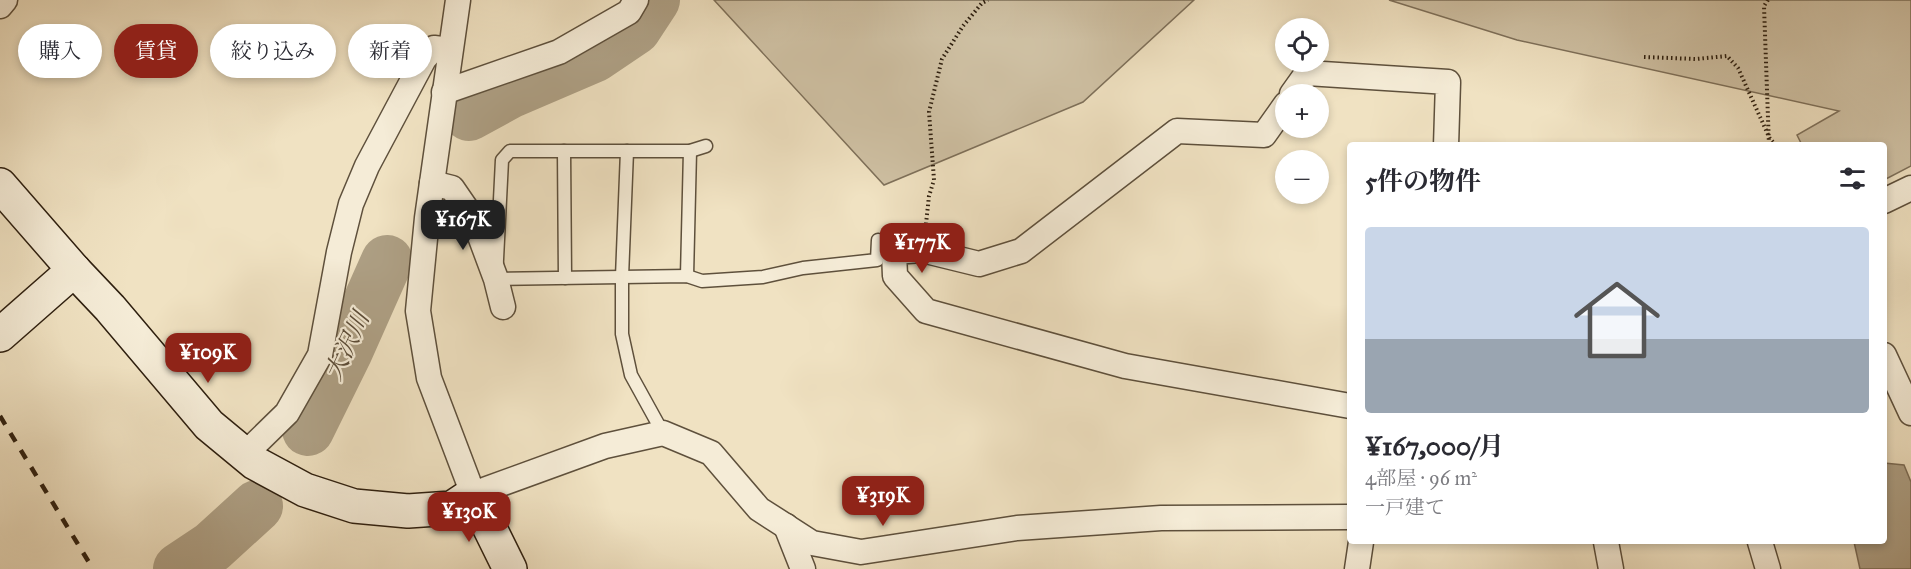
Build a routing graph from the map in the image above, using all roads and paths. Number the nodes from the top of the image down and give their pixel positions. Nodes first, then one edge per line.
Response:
1 (5, 0) edge
2 (458, 0) edge
3 (636, 0) edge
4 (988, 0) edge
5 (1768, 0) edge
6 (0, 6) edge
7 (450, 50) junction
8 (1644, 57) dead end
9 (1299, 84) edge
10 (444, 92) junction
11 (1275, 120) edge
12 (1770, 140) junction
13 (1446, 142) edge
14 (1772, 142) edge
15 (706, 146) dead end
16 (564, 151) junction
17 (627, 151) junction
18 (690, 151) junction
19 (432, 183) junction
20 (0, 185) edge
21 (1911, 188) edge
22 (1887, 200) edge
23 (906, 251) junction
24 (74, 270) junction
25 (687, 276) junction
26 (622, 277) junction
27 (565, 278) junction
28 (496, 279) junction
29 (503, 307) dead end
30 (0, 335) edge
31 (1887, 362) edge
32 (1899, 391) edge
33 (1347, 405) edge
34 (1911, 413) edge
35 (663, 433) junction
36 (244, 454) junction
37 (473, 494) junction
38 (1347, 517) edge
39 (786, 526) junction
40 (1361, 544) edge
41 (1606, 544) edge
42 (1762, 544) edge
43 (510, 569) edge
44 (803, 569) edge
45 (1357, 569) edge
46 (1611, 569) edge
47 (1768, 569) edge

1 - 6 street
2 - 7 street
3 - 10 street
4 - 23 path
5 - 12 path
7 - 10 street
7 - 36 street
8 - 12 path
9 - 13 street
10 - 19 street
11 - 23 street
12 - 14 path
15 - 18 lane
16 - 17 lane
16 - 27 lane
16 - 28 lane
17 - 18 lane
17 - 26 lane
18 - 25 lane
19 - 28 street
19 - 37 street
20 - 24 street
21 - 22 street
23 - 25 lane
23 - 33 street
24 - 30 street
24 - 36 street
25 - 26 lane
26 - 27 lane
26 - 35 lane
27 - 28 lane
28 - 29 street
31 - 32 street
32 - 34 street
35 - 37 street
35 - 39 street
36 - 37 street
37 - 43 street
38 - 39 street
39 - 44 street
40 - 45 street
41 - 46 street
42 - 47 street

